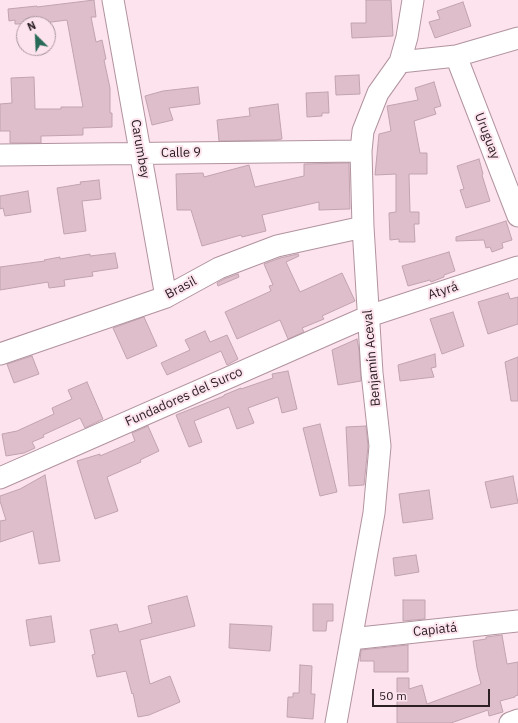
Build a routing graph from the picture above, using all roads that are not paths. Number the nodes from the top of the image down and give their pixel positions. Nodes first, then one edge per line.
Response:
1 (113, 0) edge
2 (413, 0) edge
3 (518, 38) edge
4 (456, 56) junction
5 (400, 62) junction
6 (361, 151) junction
7 (141, 154) junction
8 (0, 155) edge
9 (518, 216) edge
10 (363, 227) junction
11 (518, 267) edge
12 (166, 297) junction
13 (369, 316) junction
14 (0, 354) edge
15 (0, 478) edge
16 (518, 620) edge
17 (351, 639) junction
18 (518, 720) edge
19 (336, 723) edge
20 (510, 723) edge

1 - 7 street, Carumbey
2 - 5 street, Benjamín Aceval
3 - 4 street
4 - 5 street
4 - 9 street, Uruguay
5 - 6 street, Benjamín Aceval
6 - 7 street, Calle 9
6 - 10 street, Benjamín Aceval
7 - 8 street, Calle 9
7 - 12 street, Carumbey
10 - 12 street, Brasil
10 - 13 street, Benjamín Aceval
11 - 13 street, Atyrá
12 - 14 street, Brasil
13 - 15 street, Fundadores del Surco
13 - 17 street, Benjamín Aceval
16 - 17 street, Capiatá
17 - 19 street, Benjamín Aceval
18 - 20 street

